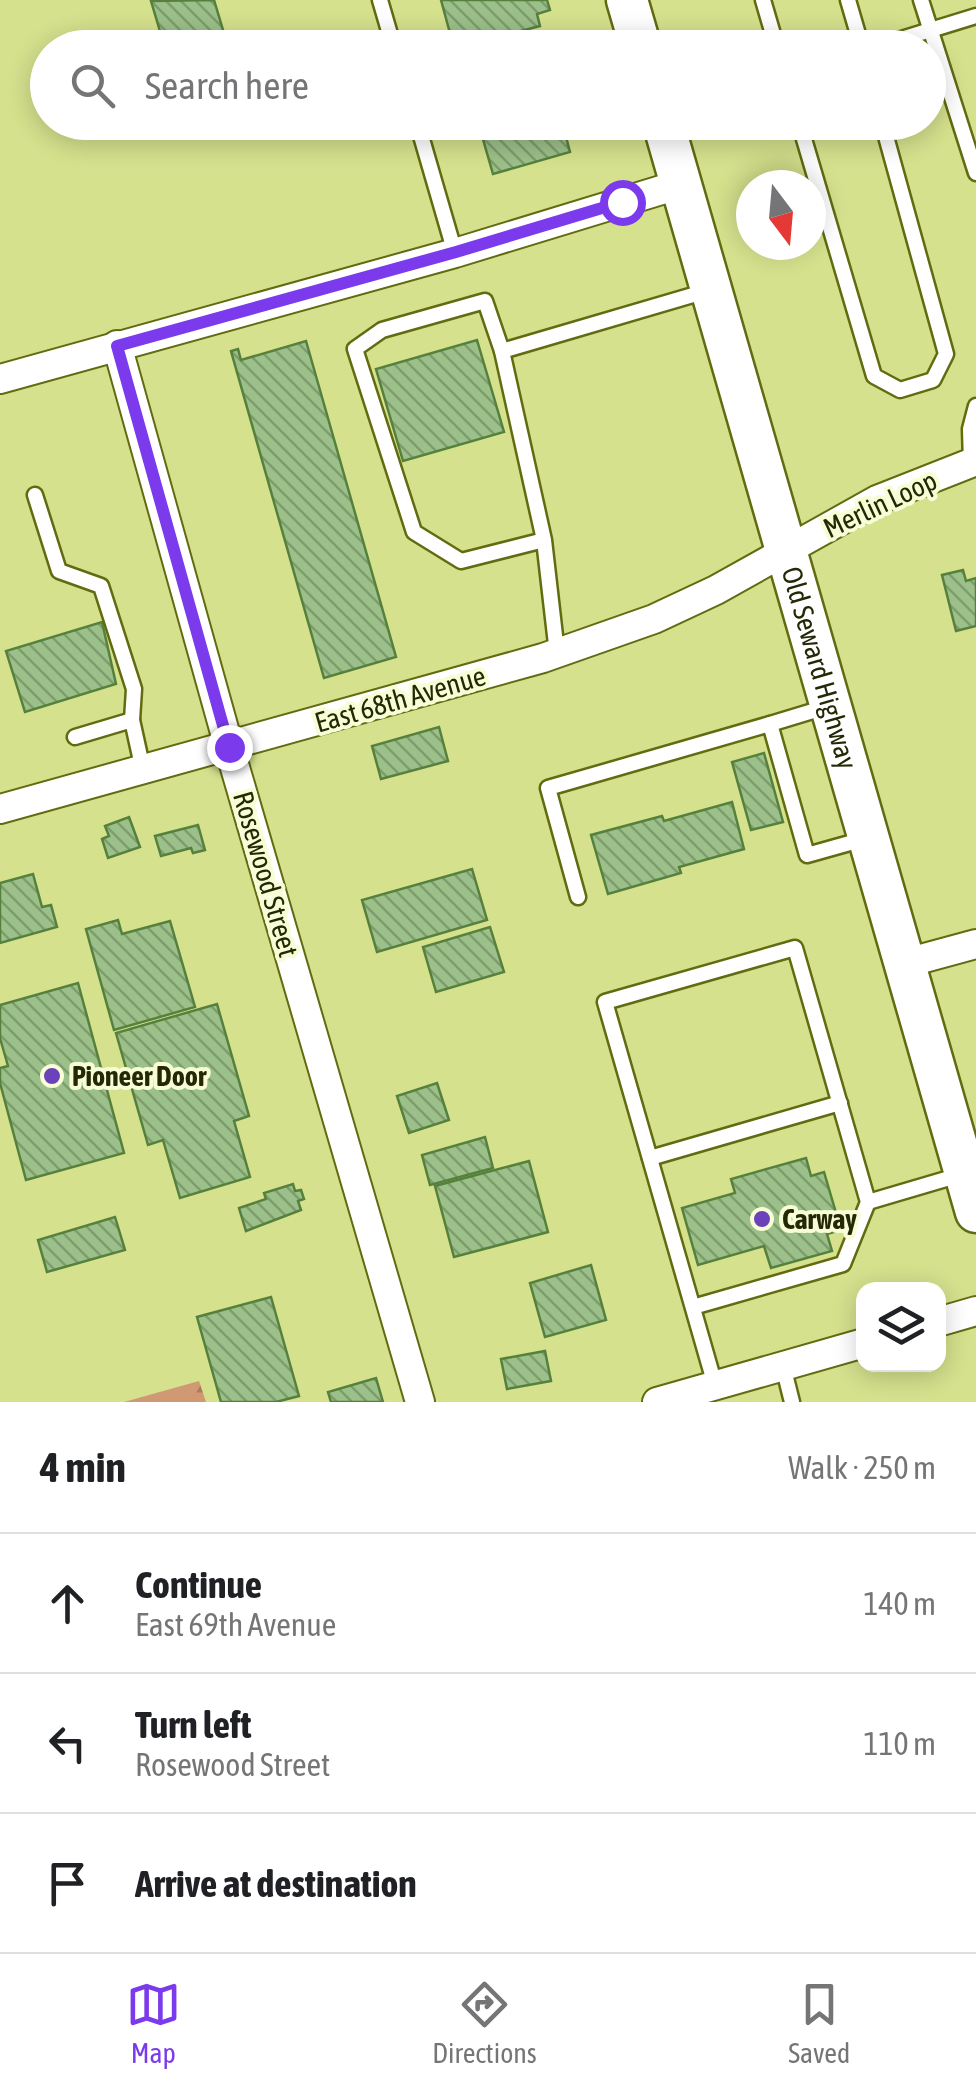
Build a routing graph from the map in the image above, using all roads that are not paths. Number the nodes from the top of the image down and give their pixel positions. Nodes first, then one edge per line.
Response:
1 (380, 0) edge
2 (626, 0) edge
3 (763, 0) edge
4 (848, 0) edge
5 (922, 0) edge
6 (976, 16) edge
7 (389, 30) edge
8 (635, 30) edge
9 (772, 30) edge
10 (857, 30) edge
11 (930, 30) joint
12 (946, 80) edge
13 (422, 140) edge
14 (668, 140) edge
15 (804, 140) edge
16 (887, 140) edge
17 (976, 173) edge
18 (681, 184) junction
19 (456, 252) junction
20 (711, 290) junction
21 (117, 346) junction
22 (502, 351) junction
23 (0, 379) edge
24 (976, 406) edge
25 (974, 462) edge
26 (35, 495) dead end
27 (544, 540) junction
28 (785, 550) junction
29 (557, 653) junction
30 (831, 706) junction
31 (132, 720) junction
32 (770, 724) junction
33 (76, 736) dead end
34 (229, 747) junction
35 (143, 771) junction
36 (0, 809) edge
37 (870, 838) junction
38 (578, 897) dead end
39 (976, 944) edge
40 (906, 962) junction
41 (840, 1103) junction
42 (650, 1158) junction
43 (966, 1174) junction
44 (868, 1202) junction
45 (976, 1212) edge
46 (693, 1307) junction
47 (976, 1311) edge
48 (946, 1320) edge
49 (856, 1345) edge
50 (784, 1366) junction
51 (715, 1385) junction
52 (420, 1402) edge
53 (656, 1402) edge
54 (792, 1402) edge

1 - 7 lane
2 - 8 main road
3 - 9 lane
4 - 10 lane
5 - 11 lane
6 - 11 lane
12 - 17 lane
13 - 19 lane
14 - 18 main road, Old Seward Highway
15 - 16 lane
18 - 19 street
18 - 20 main road, Old Seward Highway
19 - 21 street
20 - 22 lane
20 - 28 main road, Old Seward Highway
21 - 23 street
21 - 34 street, Rosewood Street
22 - 27 lane
22 - 27 lane
24 - 25 lane
25 - 28 street, Merlin Loop
26 - 31 lane
27 - 29 lane
28 - 29 street, East 68th Avenue
28 - 30 main road, Old Seward Highway
29 - 34 street, East 68th Avenue
30 - 32 lane
30 - 37 main road, Old Seward Highway
31 - 33 lane
31 - 35 lane
32 - 37 lane
32 - 38 lane
34 - 35 street, East 68th Avenue
34 - 52 street, Rosewood Street
35 - 36 street, East 68th Avenue
37 - 40 main road, Old Seward Highway
39 - 40 street
40 - 43 main road, Old Seward Highway
41 - 42 lane
41 - 42 lane
41 - 44 lane
42 - 46 lane
43 - 44 lane
43 - 45 main road, Old Seward Highway
44 - 46 lane
46 - 51 lane
47 - 48 street
49 - 50 street
50 - 51 street
50 - 54 lane
51 - 53 street

